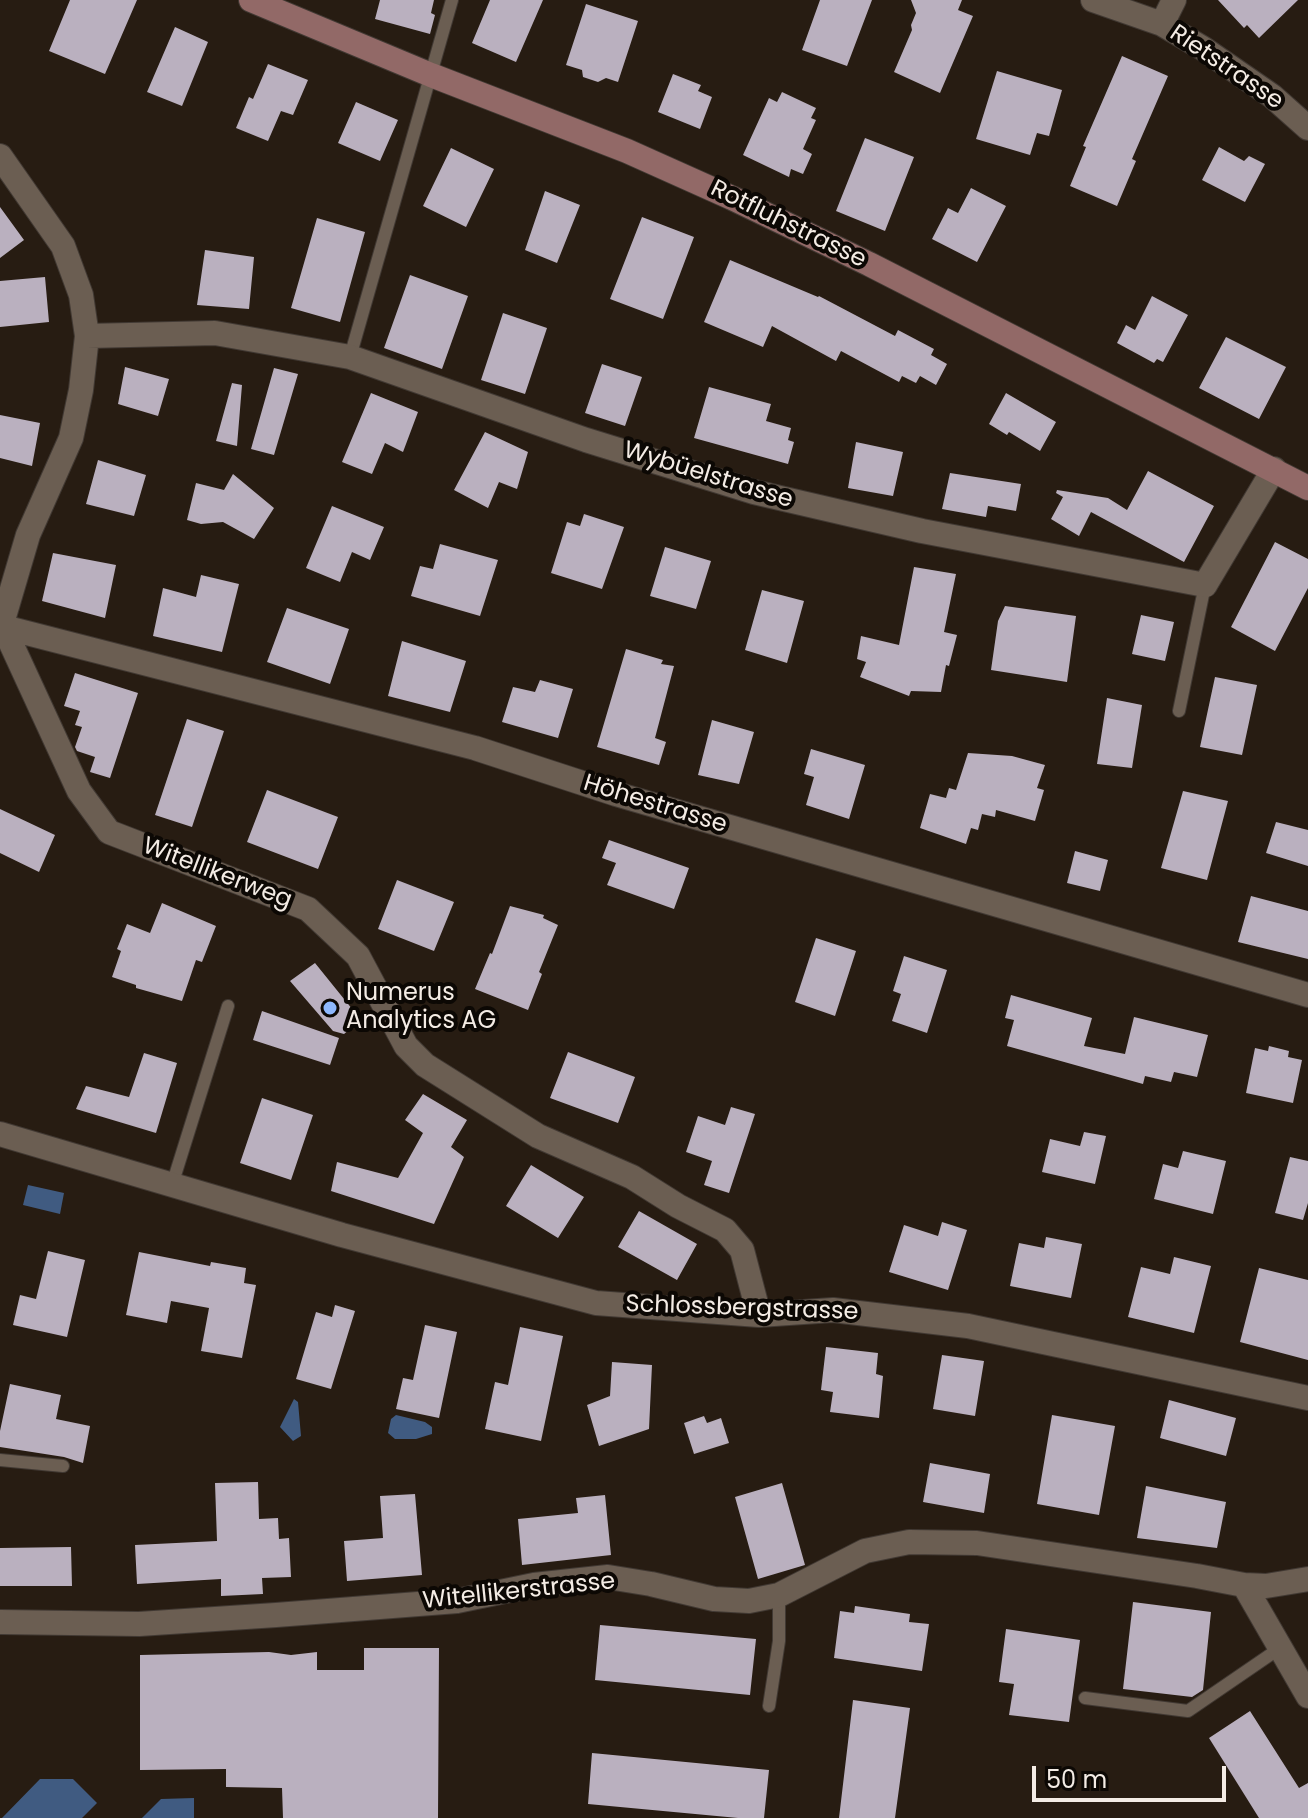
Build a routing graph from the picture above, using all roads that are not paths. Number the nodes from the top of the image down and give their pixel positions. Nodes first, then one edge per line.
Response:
1 (251, 0) edge
2 (452, 0) edge
3 (1093, 0) edge
4 (1174, 0) edge
5 (1162, 24) junction
6 (431, 75) junction
7 (1308, 128) edge
8 (0, 156) edge
9 (87, 336) junction
10 (350, 357) junction
11 (1274, 469) junction
12 (1308, 488) edge
13 (1205, 585) junction
14 (1, 627) edge
15 (1179, 711) dead end
16 (1308, 995) edge
17 (228, 1006) dead end
18 (0, 1134) edge
19 (172, 1185) junction
20 (759, 1315) junction
21 (1308, 1398) edge
22 (0, 1460) edge
23 (63, 1466) dead end
24 (1308, 1579) edge
25 (1244, 1585) junction
26 (779, 1595) junction
27 (0, 1622) edge
28 (1280, 1648) junction
29 (1308, 1696) edge
30 (1085, 1698) dead end
31 (769, 1706) dead end

1 - 6 main road, Rotfluhstrasse
2 - 6 lane
3 - 5 street, Rietstrasse
4 - 5 street
5 - 7 street, Rietstrasse
6 - 10 lane
6 - 11 main road, Rotfluhstrasse
8 - 9 street
9 - 10 street, Wybüelstrasse
9 - 14 street
10 - 13 street, Wybüelstrasse
11 - 12 main road, Rotfluhstrasse
11 - 13 street
13 - 15 lane
14 - 16 street, Höhestrasse
14 - 20 street, Witellikerweg
17 - 19 lane
18 - 19 street, Schlossbergstrasse
19 - 20 street, Schlossbergstrasse
20 - 21 street, Schlossbergstrasse
22 - 23 lane
24 - 25 street, Witellikerstrasse
25 - 26 street, Witellikerstrasse
25 - 28 street
26 - 27 street, Witellikerstrasse
26 - 31 lane
28 - 29 street
28 - 30 lane

